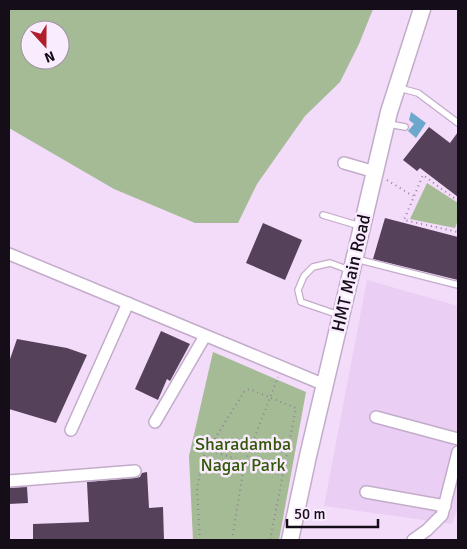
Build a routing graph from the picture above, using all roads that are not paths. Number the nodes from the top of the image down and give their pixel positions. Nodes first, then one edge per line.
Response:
1 (422, 9) edge
2 (397, 88) junction
3 (387, 123) junction
4 (458, 123) edge
5 (405, 127) dead end
6 (344, 163) dead end
7 (375, 172) junction
8 (323, 215) dead end
9 (362, 227) junction
10 (9, 254) edge
11 (353, 265) junction
12 (458, 285) edge
13 (128, 304) junction
14 (341, 316) junction
15 (205, 336) junction
16 (324, 385) junction
17 (376, 417) dead end
18 (155, 422) dead end
19 (71, 430) dead end
20 (458, 439) edge
21 (458, 452) edge
22 (136, 471) dead end
23 (9, 481) edge
24 (366, 492) dead end
25 (445, 506) junction
26 (290, 540) edge
27 (413, 540) edge

1 - 2 street, HMT Main Road
2 - 3 street, HMT Main Road
2 - 4 lane
3 - 5 lane
3 - 7 street, HMT Main Road
6 - 7 street
7 - 9 street, HMT Main Road
8 - 9 lane
9 - 11 street, HMT Main Road
10 - 13 street
11 - 12 lane
11 - 14 street, HMT Main Road
11 - 14 lane
13 - 15 street
13 - 19 street
14 - 16 street, HMT Main Road
15 - 16 street
15 - 18 street
16 - 26 street, HMT Main Road
17 - 20 street
21 - 25 street
22 - 23 street
24 - 25 street
25 - 27 street

